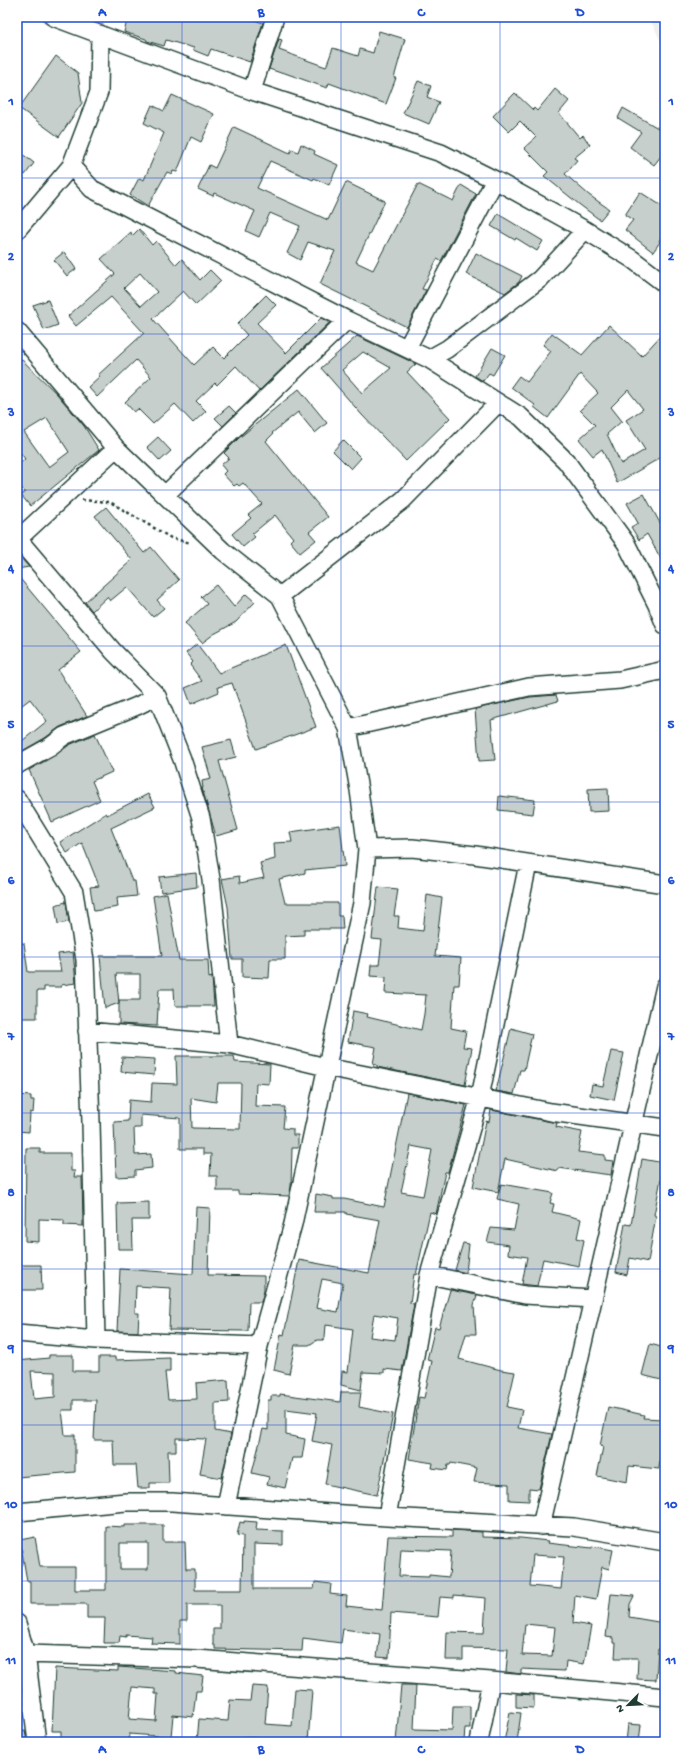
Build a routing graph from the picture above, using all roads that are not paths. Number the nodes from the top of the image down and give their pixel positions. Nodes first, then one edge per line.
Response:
1 (53, 17) edge
2 (275, 17) edge
3 (100, 34) junction
4 (252, 90) junction
5 (71, 166) junction
6 (495, 180) junction
7 (17, 230) edge
8 (585, 230) junction
9 (665, 284) edge
10 (348, 320) junction
11 (17, 331) edge
12 (407, 348) junction
13 (429, 359) junction
14 (498, 403) junction
15 (116, 448) junction
16 (165, 495) junction
17 (18, 539) edge
18 (280, 596) junction
19 (665, 625) edge
20 (665, 670) edge
21 (157, 696) junction
22 (348, 728) junction
23 (17, 765) edge
24 (17, 799) edge
25 (367, 849) junction
26 (528, 864) junction
27 (665, 884) edge
28 (665, 986) edge
29 (87, 1031) junction
30 (229, 1044) junction
31 (326, 1066) junction
32 (480, 1097) junction
33 (633, 1124) junction
34 (665, 1128) edge
35 (429, 1275) junction
36 (593, 1299) junction
37 (17, 1332) edge
38 (96, 1340) junction
39 (259, 1346) junction
40 (226, 1506) junction
41 (17, 1512) edge
42 (387, 1517) junction
43 (541, 1526) junction
44 (665, 1542) edge
45 (17, 1623) edge
46 (26, 1654) junction
47 (491, 1681) junction
48 (665, 1697) edge
49 (37, 1742) edge
50 (479, 1742) edge

1 - 3 street
2 - 4 street
3 - 4 street
3 - 5 street
4 - 6 street
5 - 7 street
5 - 10 street
6 - 8 street
6 - 12 street
8 - 9 street
8 - 13 street
10 - 12 street
10 - 16 street
11 - 15 street
12 - 13 street
13 - 14 street
14 - 18 street
14 - 19 street
15 - 16 street
15 - 17 street
16 - 18 street
17 - 21 street
18 - 22 street
20 - 22 street
21 - 23 street
21 - 30 street
22 - 25 street
24 - 29 street
25 - 26 street
25 - 31 street
26 - 27 street
26 - 32 street
28 - 33 street
29 - 30 street
29 - 38 street
30 - 31 street
31 - 32 street
31 - 39 street
32 - 33 street
32 - 35 street
33 - 34 street
33 - 36 street
35 - 36 street
35 - 42 street
36 - 43 street
37 - 38 street
38 - 39 street
39 - 40 street
40 - 41 street
40 - 42 street
42 - 43 street
43 - 44 street
45 - 46 street
46 - 47 street
46 - 49 street
47 - 48 street
47 - 50 street

